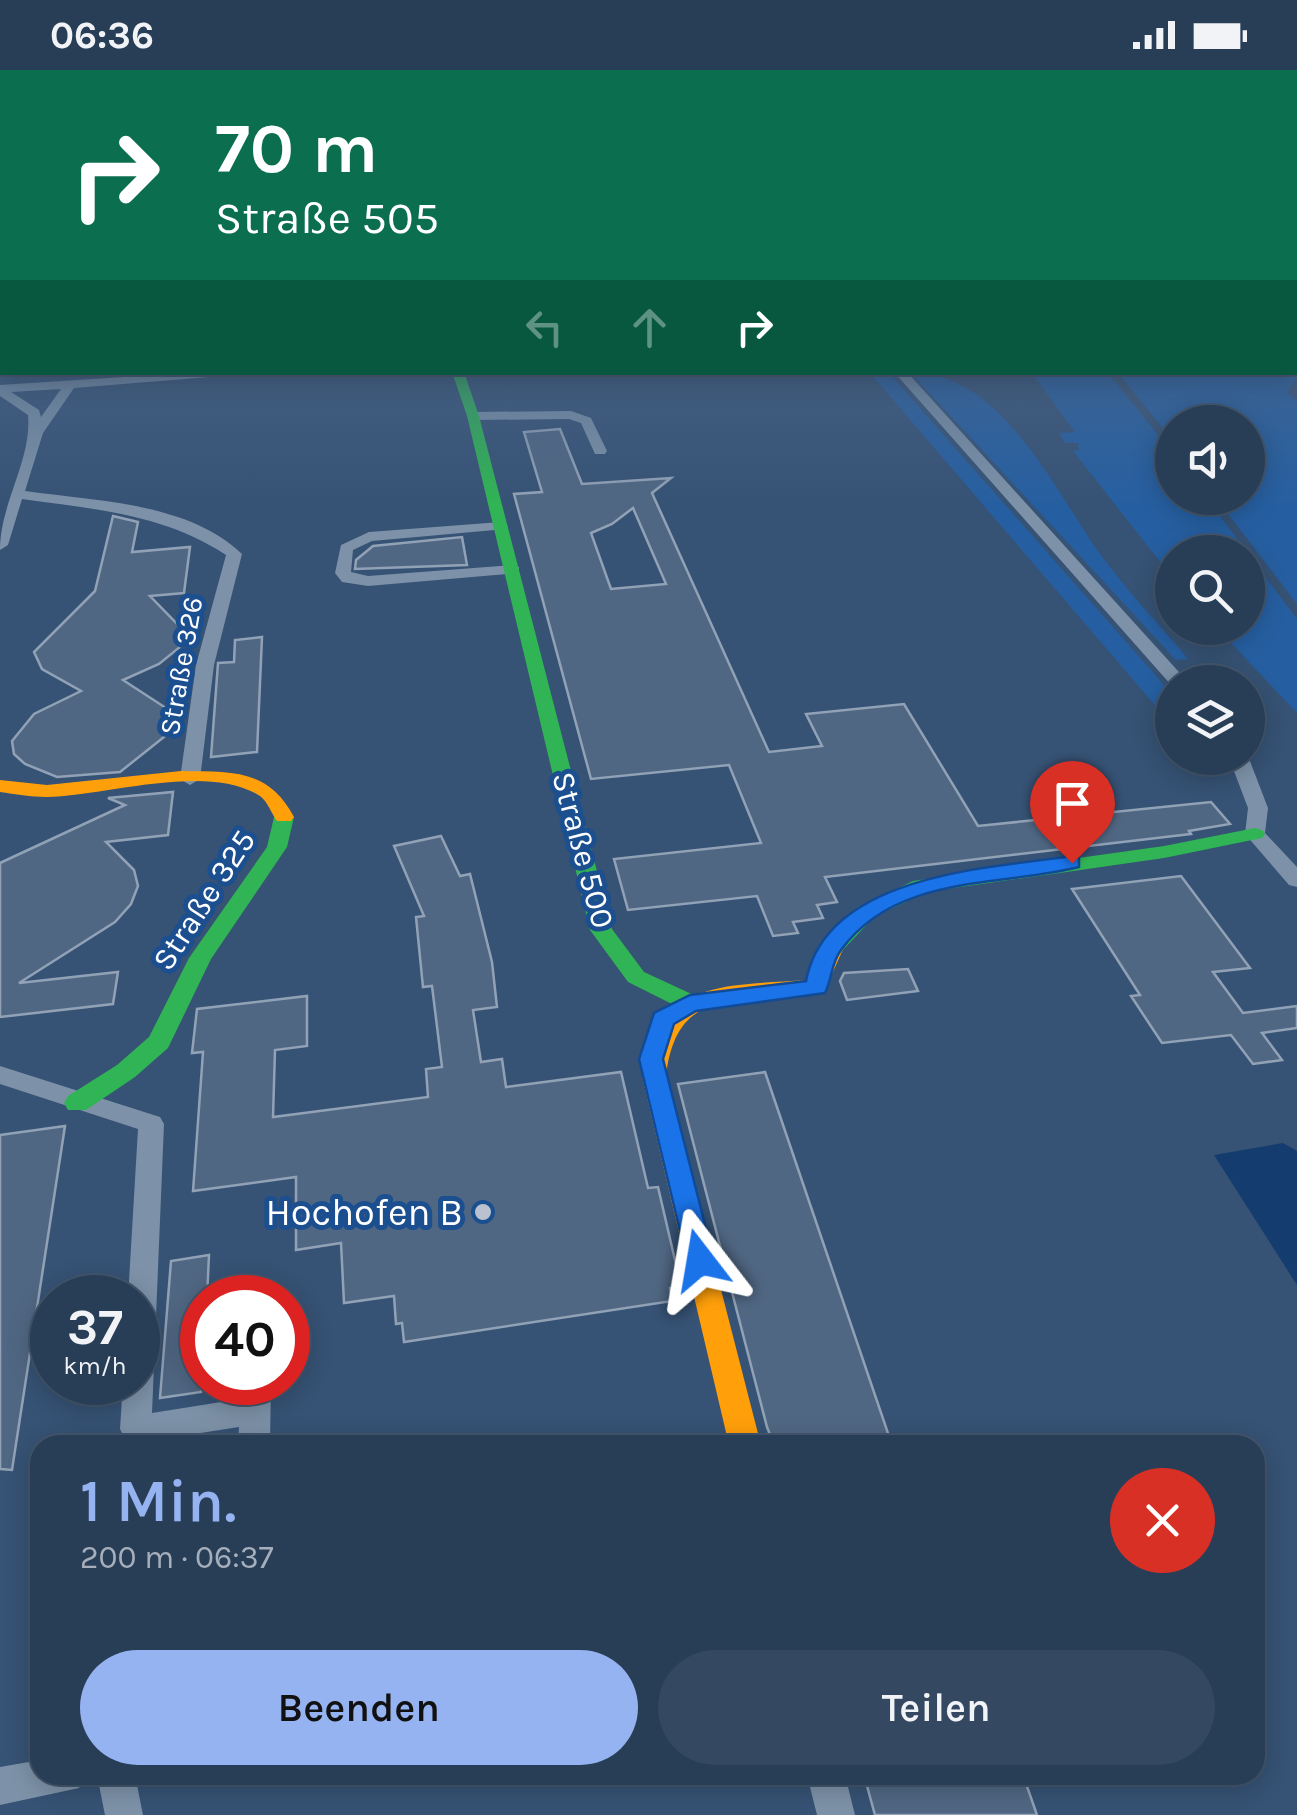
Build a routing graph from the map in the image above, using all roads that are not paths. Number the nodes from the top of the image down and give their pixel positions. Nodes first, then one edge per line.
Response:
1 (218, 375) edge
2 (459, 375) edge
3 (903, 375) edge
4 (70, 384) junction
5 (0, 389) edge
6 (473, 416) junction
7 (36, 433) junction
8 (600, 451) dead end
9 (11, 499) edge
10 (501, 526) junction
11 (0, 544) edge
12 (513, 570) junction
13 (1164, 665) edge
14 (1245, 775) edge
15 (190, 778) junction
16 (0, 786) edge
17 (1255, 834) junction
18 (1297, 880) edge
19 (690, 1003) junction
20 (0, 1074) edge
21 (78, 1103) junction
22 (223, 1405) edge
23 (256, 1405) edge
24 (254, 1435) edge
25 (743, 1435) edge
26 (30, 1781) edge
27 (118, 1785) edge
28 (828, 1785) edge
29 (0, 1786) edge
30 (124, 1815) edge
31 (836, 1815) edge

1 - 4 street
2 - 6 street, Straße 500
3 - 13 street
4 - 5 street
4 - 7 street
5 - 7 street
6 - 8 street
6 - 10 street, Straße 500
7 - 9 street
9 - 11 street
9 - 15 street, Straße 326
10 - 12 street, Straße 500
10 - 12 street
12 - 19 street, Straße 500
14 - 17 street
15 - 16 street, Straße 325
15 - 21 street, Straße 325
17 - 18 street
17 - 19 street
19 - 25 street
20 - 21 street
21 - 22 street
23 - 24 street
26 - 29 street
27 - 30 street
28 - 31 street

